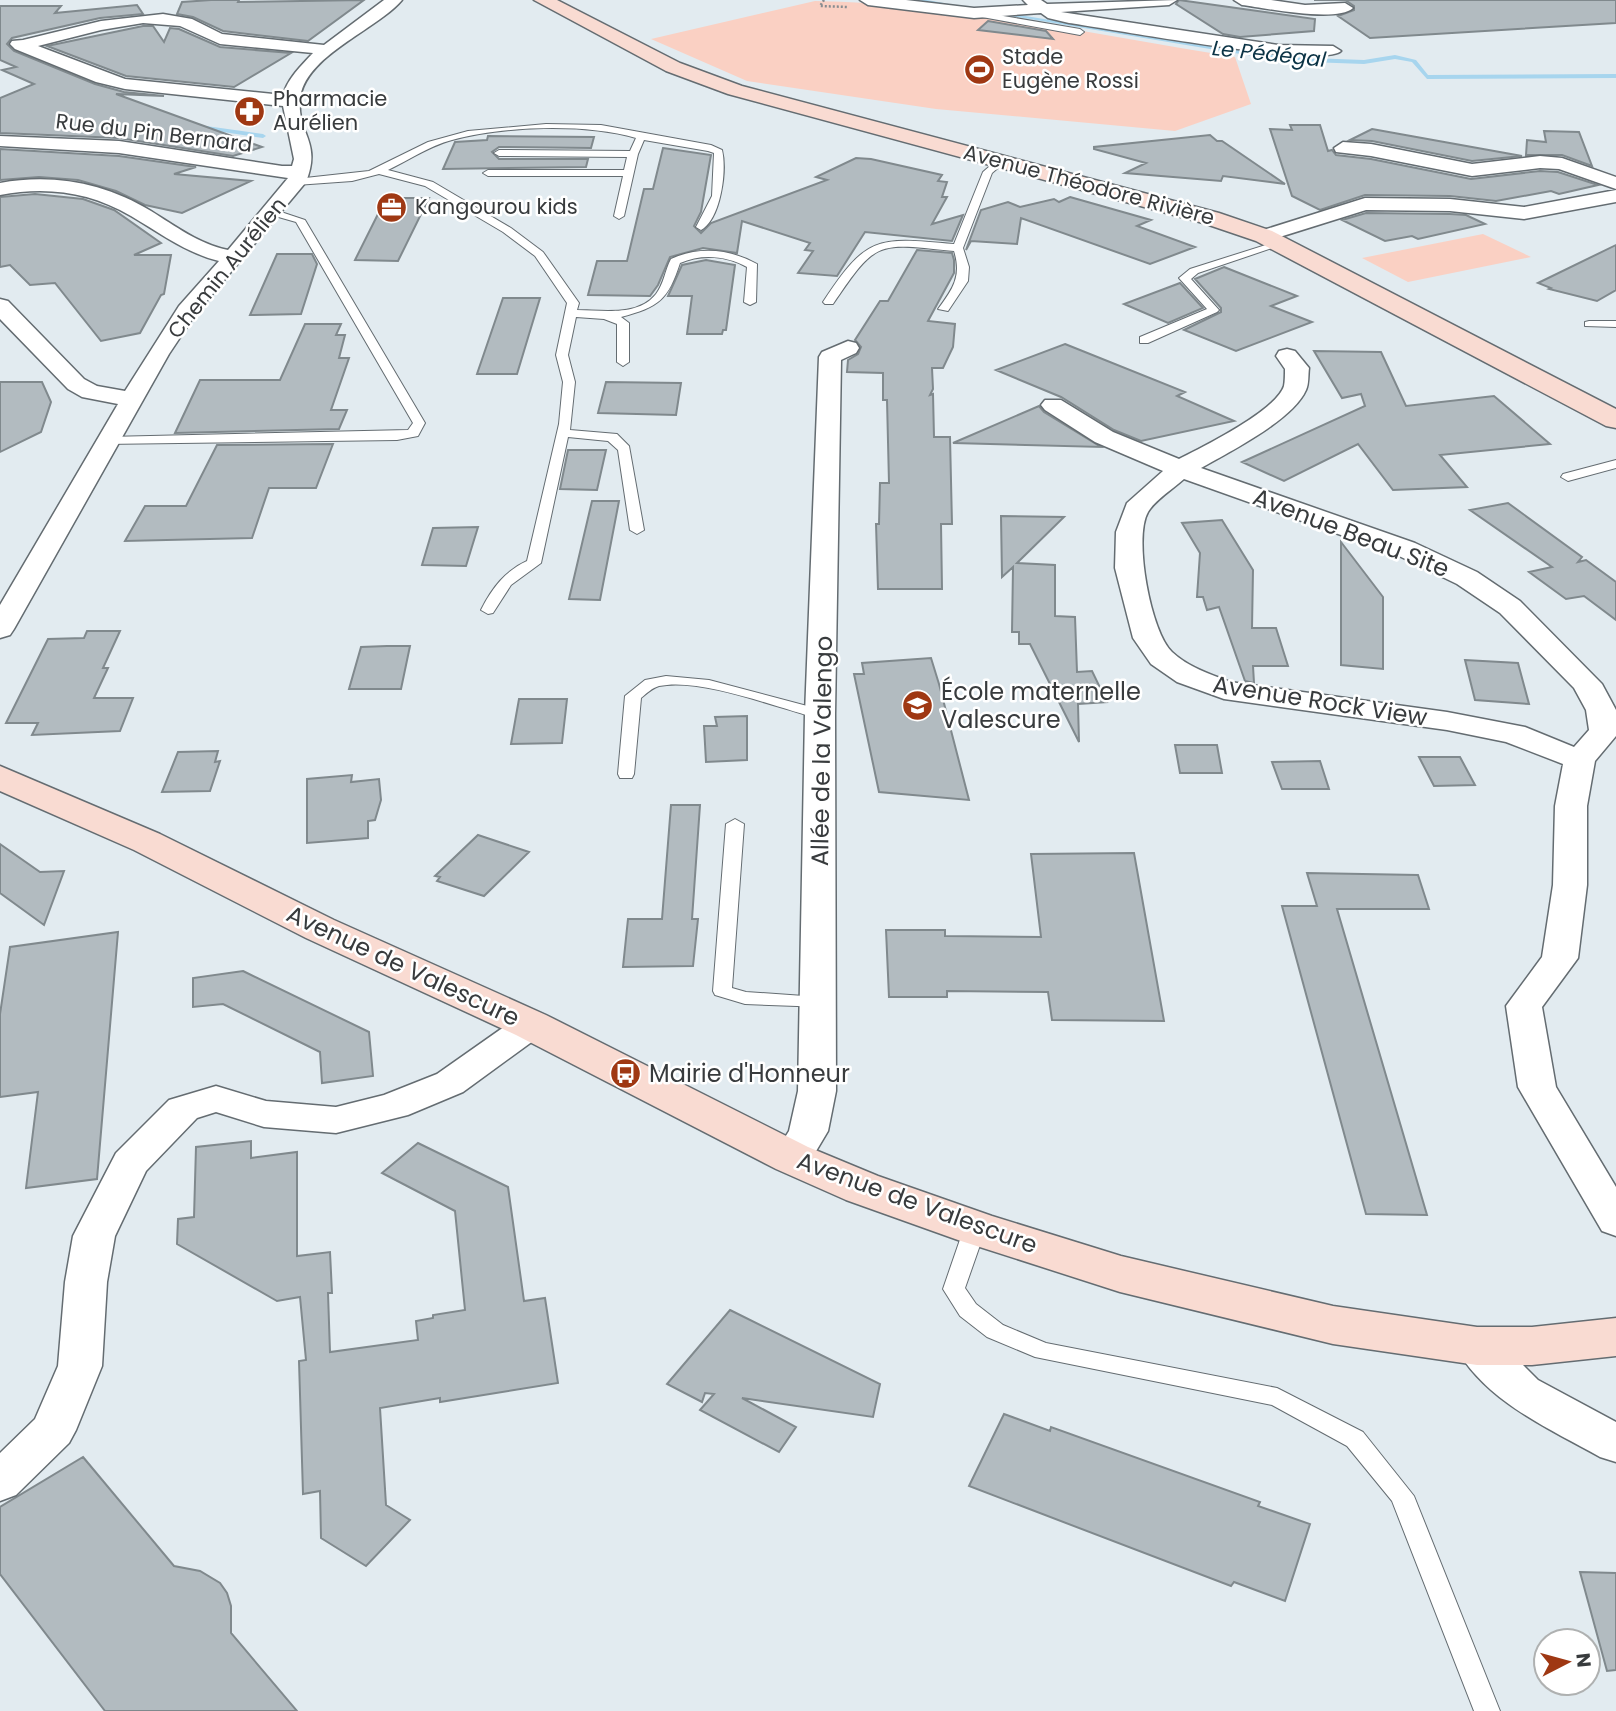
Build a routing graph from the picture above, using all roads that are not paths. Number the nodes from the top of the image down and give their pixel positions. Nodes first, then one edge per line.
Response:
1 (394, 0) edge
2 (543, 0) edge
3 (868, 0) edge
4 (1169, 0) edge
5 (1242, 0) edge
6 (1119, 1) edge
7 (1033, 6) edge
8 (1345, 8) dead end
9 (974, 13) junction
10 (1080, 32) dead end
11 (0, 37) edge
12 (21, 46) junction
13 (328, 50) junction
14 (1333, 51) dead end
15 (291, 100) junction
16 (641, 138) junction
17 (0, 141) edge
18 (1343, 148) dead end
19 (499, 153) dead end
20 (633, 154) junction
21 (1002, 161) junction
22 (379, 171) junction
23 (488, 173) dead end
24 (629, 173) junction
25 (299, 177) junction
26 (1616, 183) edge
27 (0, 189) edge
28 (1616, 196) edge
29 (271, 212) junction
30 (619, 216) dead end
31 (701, 227) dead end
32 (1271, 240) junction
33 (958, 248) junction
34 (232, 257) junction
35 (750, 302) dead end
36 (829, 302) dead end
37 (0, 306) edge
38 (944, 309) dead end
39 (570, 314) junction
40 (613, 316) junction
41 (1589, 324) dead end
42 (1616, 324) edge
43 (1144, 340) dead end
44 (848, 348) dead end
45 (1287, 356) dead end
46 (623, 362) dead end
47 (131, 399) junction
48 (1053, 405) dead end
49 (1616, 420) edge
50 (563, 433) junction
51 (108, 441) junction
52 (1616, 464) edge
53 (1180, 469) junction
54 (1568, 477) dead end
55 (637, 530) dead end
56 (488, 610) dead end
57 (0, 629) edge
58 (820, 714) junction
59 (1580, 760) junction
60 (626, 774) dead end
61 (0, 777) edge
62 (735, 824) dead end
63 (818, 1003) junction
64 (531, 1025) junction
65 (792, 1158) junction
66 (1616, 1221) edge
67 (975, 1228) junction
68 (1616, 1338) edge
69 (1477, 1346) junction
70 (1616, 1444) edge
71 (0, 1482) edge
72 (1487, 1711) edge

1 - 13 street
2 - 21 main road, Avenue Théodore Rivière
3 - 9 street
4 - 6 street
5 - 8 street
6 - 7 street
7 - 9 street
7 - 14 street
9 - 10 lane
11 - 12 street
12 - 13 street
12 - 15 street
13 - 15 street
15 - 25 street, Chemin Aurélien
16 - 20 lane
16 - 22 lane
16 - 31 lane
17 - 25 street, Rue du Pin Bernard
18 - 26 street
19 - 20 lane
20 - 24 lane
21 - 32 main road, Avenue Théodore Rivière
21 - 33 lane
22 - 25 lane
22 - 39 lane
23 - 24 lane
24 - 30 lane
25 - 29 street, Chemin Aurélien
27 - 34 street
28 - 32 street
29 - 34 street, Chemin Aurélien
29 - 51 lane
32 - 43 lane
32 - 49 main road, Avenue Théodore Rivière
33 - 36 lane
33 - 38 lane
34 - 47 street, Chemin Aurélien
35 - 40 lane
37 - 47 street
39 - 40 lane
39 - 50 lane
40 - 46 lane
41 - 42 lane
44 - 58 street, Allée de la Valengo
45 - 53 street, Avenue Rock View
47 - 51 street, Chemin Aurélien
48 - 53 street, Avenue Beau Site
50 - 55 lane
50 - 56 lane
51 - 57 street, Chemin Aurélien
52 - 54 lane
53 - 59 street, Avenue Beau Site
53 - 59 street, Avenue Rock View
58 - 60 lane
58 - 63 street, Allée de la Valengo
59 - 66 street, Avenue Beau Site
61 - 64 main road, Avenue de Valescure
62 - 63 lane
63 - 65 street, Allée de la Valengo
64 - 65 main road, Avenue de Valescure
64 - 71 street
65 - 67 main road, Avenue de Valescure
67 - 69 main road, Avenue de Valescure
67 - 72 lane
68 - 69 main road, Avenue de Valescure
69 - 70 street

